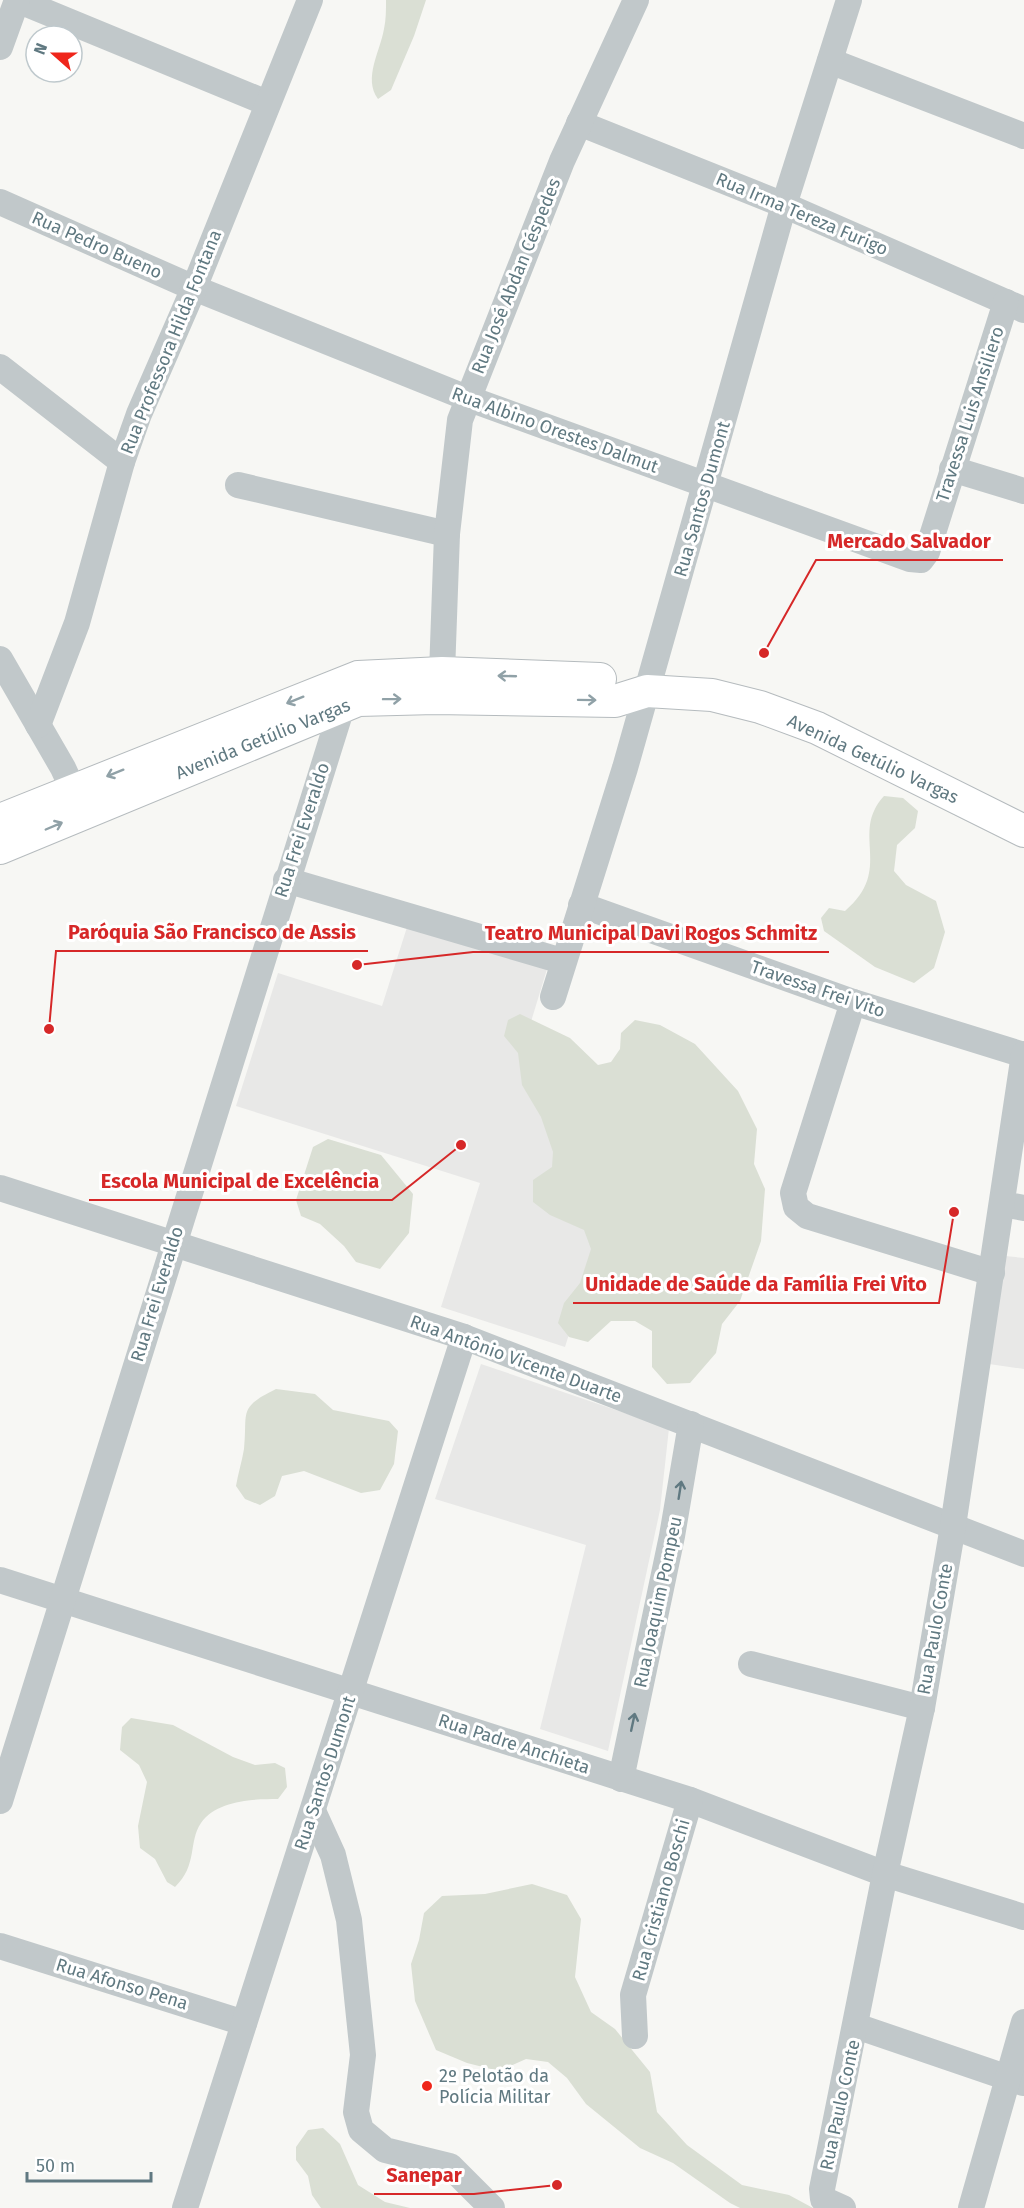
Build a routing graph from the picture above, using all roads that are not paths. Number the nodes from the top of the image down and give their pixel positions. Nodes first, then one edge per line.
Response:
1 (17, 0) edge
2 (310, 0) edge
3 (636, 0) edge
4 (849, 0) edge
5 (0, 47) edge
6 (830, 61) junction
7 (267, 103) junction
8 (579, 123) junction
9 (1024, 136) edge
10 (0, 202) edge
11 (784, 205) junction
12 (194, 288) junction
13 (1015, 306) edge
14 (0, 367) edge
15 (467, 398) junction
16 (122, 462) junction
17 (952, 469) junction
18 (238, 485) dead end
19 (706, 485) junction
20 (1024, 491) edge
21 (447, 534) junction
22 (921, 560) joint
23 (0, 659) edge
24 (442, 673) junction
25 (647, 691) junction
26 (340, 695) junction
27 (38, 725) junction
28 (79, 802) junction
29 (0, 820) edge
30 (1024, 831) edge
31 (0, 848) edge
32 (286, 880) junction
33 (581, 905) junction
34 (562, 961) junction
35 (553, 997) dead end
36 (853, 1002) junction
37 (1024, 1055) edge
38 (0, 1188) edge
39 (1013, 1206) edge
40 (172, 1244) junction
41 (992, 1274) junction
42 (464, 1337) junction
43 (691, 1424) junction
44 (953, 1526) junction
45 (1024, 1554) edge
46 (0, 1580) edge
47 (62, 1599) junction
48 (751, 1664) dead end
49 (352, 1690) junction
50 (922, 1708) junction
51 (621, 1779) junction
52 (690, 1800) junction
53 (0, 1801) edge
54 (313, 1811) junction
55 (885, 1874) junction
56 (1024, 1917) edge
57 (0, 1946) edge
58 (1024, 2022) edge
59 (244, 2023) junction
60 (856, 2026) junction
61 (635, 2036) dead end
62 (1016, 2080) edge
63 (833, 2203) edge
64 (185, 2208) edge
65 (492, 2208) edge
66 (971, 2208) edge

1 - 5 street
1 - 7 street
2 - 7 street, Rua Professora Hilda Fontana
3 - 8 street, Rua José Abdan Céspedes
4 - 6 street, Rua Santos Dumont
6 - 9 street
6 - 11 street, Rua Santos Dumont
7 - 12 street, Rua Professora Hilda Fontana
8 - 11 street, Rua Irma Tereza Furigo
8 - 15 street, Rua José Abdan Céspedes
10 - 12 street, Rua Pedro Bueno
11 - 13 street, Rua Irma Tereza Furigo
11 - 19 street, Rua Santos Dumont
12 - 15 street, Rua Albino Orestes Dalmut
12 - 16 street, Rua Professora Hilda Fontana
13 - 17 street, Travessa Luis Ansiliero
14 - 16 street
15 - 19 street, Rua Albino Orestes Dalmut
15 - 21 street, Rua José Abdan Céspedes
16 - 27 street, Rua Professora Hilda Fontana
17 - 20 street
17 - 22 street, Travessa Luis Ansiliero
18 - 21 street
19 - 22 street, Rua Albino Orestes Dalmut
19 - 25 street, Rua Santos Dumont
21 - 24 street, Rua José Abdan Céspedes
23 - 27 street
25 -> 24 main road, Avenida Getúlio Vargas
24 - 26 main road, Avenida Getúlio Vargas
26 -> 25 main road, Avenida Getúlio Vargas
25 - 30 main road, Avenida Getúlio Vargas
25 - 33 street, Rua Santos Dumont
26 - 28 main road, Avenida Getúlio Vargas
26 - 32 street, Rua Frei Everaldo
27 - 28 street
28 - 29 main road, Avenida Getúlio Vargas
31 -> 28 main road, Avenida Getúlio Vargas
32 - 34 street
32 - 40 street, Rua Frei Everaldo
33 - 34 street, Rua Santos Dumont
33 - 36 street, Travessa Frei Vito
34 - 35 street, Rua Santos Dumont
36 - 37 street, Travessa Frei Vito
36 - 41 street
37 - 39 street, Rua Paulo Conte
38 - 40 street, Rua Antônio Vicente Duarte
39 - 41 street, Rua Paulo Conte
40 - 42 street, Rua Antônio Vicente Duarte
40 - 47 street, Rua Frei Everaldo
41 - 44 street, Rua Paulo Conte
42 - 43 street, Rua Antônio Vicente Duarte
42 - 49 street, Rua Santos Dumont
43 - 44 street, Rua Antônio Vicente Duarte
51 -> 43 street, Rua Joaquim Pompeu
44 - 45 street, Rua Antônio Vicente Duarte
44 - 50 street, Rua Paulo Conte
46 - 47 street, Rua Padre Anchieta
47 - 49 street, Rua Padre Anchieta
47 - 53 street, Rua Frei Everaldo
48 - 50 street
49 - 51 street, Rua Padre Anchieta
49 - 54 street, Rua Santos Dumont
50 - 55 street, Rua Paulo Conte
51 - 52 street, Rua Padre Anchieta
52 - 55 street, Rua Padre Anchieta
52 - 61 street, Rua Cristiano Boschi
54 - 59 street, Rua Santos Dumont
54 - 65 street
55 - 56 street, Rua Padre Anchieta
55 - 60 street, Rua Paulo Conte
57 - 59 street, Rua Afonso Pena
58 - 62 street
59 - 64 street, Rua Santos Dumont
60 - 62 street
60 - 63 street, Rua Paulo Conte
62 - 66 street

